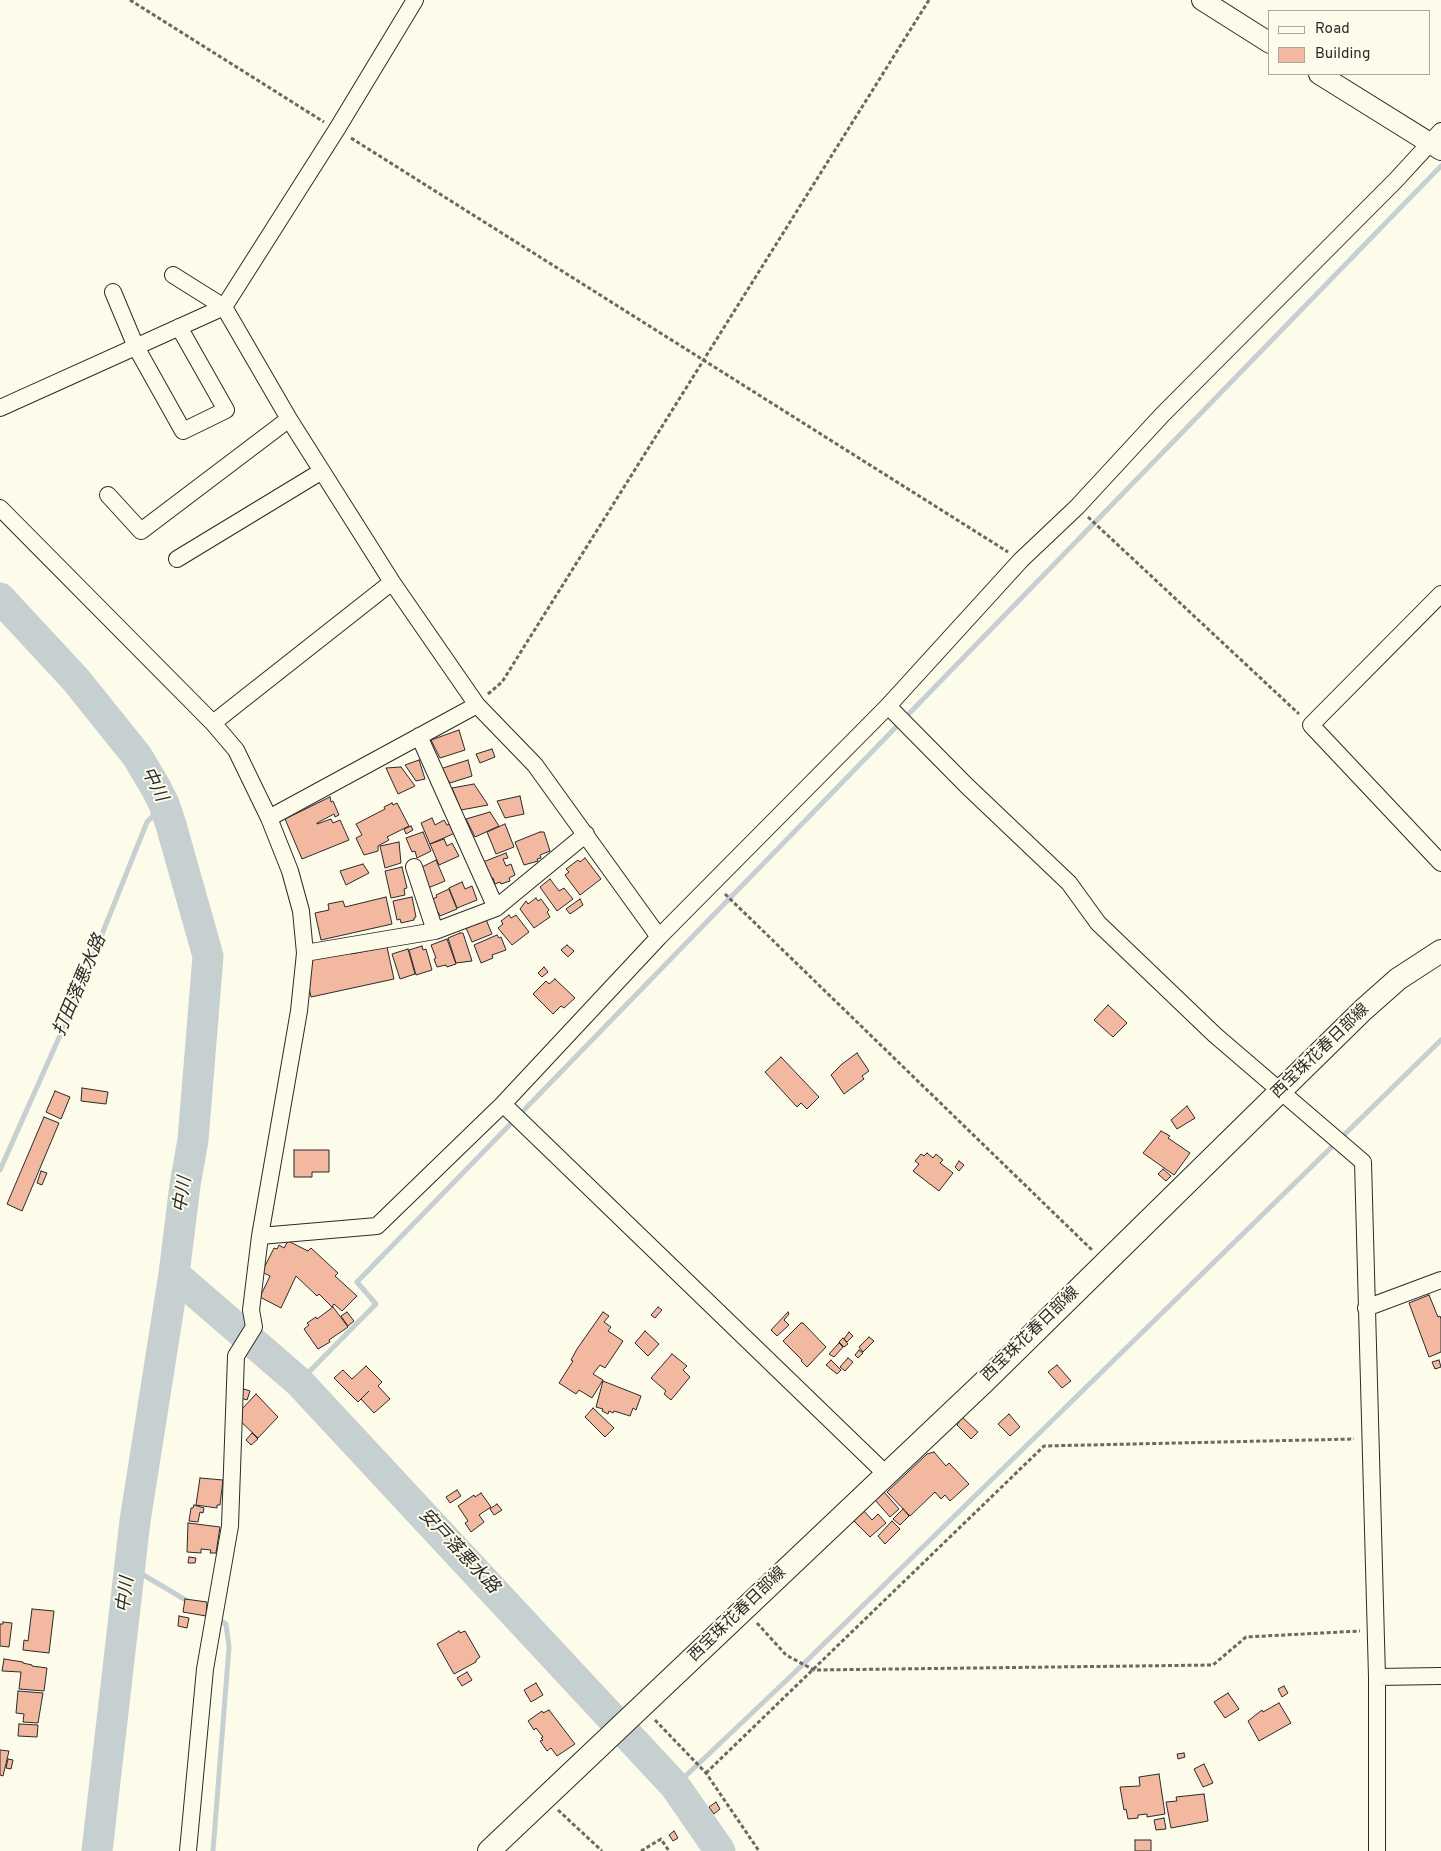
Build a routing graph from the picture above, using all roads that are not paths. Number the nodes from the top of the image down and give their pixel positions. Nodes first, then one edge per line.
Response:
1 (415, 0) edge
2 (1202, 0) edge
3 (1268, 42) edge
4 (1321, 75) edge
5 (1437, 141) edge
6 (173, 275) dead end
7 (113, 292) dead end
8 (224, 307) junction
9 (179, 327) junction
10 (136, 347) junction
11 (0, 408) edge
12 (289, 419) junction
13 (322, 471) junction
14 (108, 495) dead end
15 (0, 508) edge
16 (177, 559) dead end
17 (392, 582) junction
18 (1441, 594) edge
19 (477, 705) junction
20 (888, 706) junction
21 (213, 723) junction
22 (419, 736) junction
23 (269, 818) junction
24 (586, 834) junction
25 (1441, 863) edge
26 (414, 867) dead end
27 (496, 908) junction
28 (435, 931) junction
29 (659, 937) junction
30 (1441, 951) edge
31 (305, 954) junction
32 (1280, 1091) junction
33 (503, 1104) junction
34 (260, 1236) junction
35 (1441, 1280) edge
36 (1366, 1308) junction
37 (887, 1475) junction
38 (1441, 1676) edge
39 (1377, 1677) junction
40 (188, 1851) edge
41 (490, 1851) edge
42 (1377, 1851) edge

1 - 8 street
2 - 3 street
4 - 5 street
5 - 20 street
6 - 8 street
7 - 10 street
8 - 9 street
8 - 12 street
9 - 10 street
9 - 10 street
10 - 11 street
12 - 13 street
12 - 14 street
13 - 16 street
13 - 17 street
15 - 21 street
17 - 19 street
17 - 21 street
18 - 25 street
19 - 22 street
19 - 24 street
20 - 29 street
20 - 32 street
21 - 23 street
22 - 23 street
22 - 27 street
23 - 31 street
24 - 27 street
24 - 29 street
26 - 28 street
27 - 28 street
28 - 31 street
29 - 33 street
30 - 32 main road, 西宝珠花春日部線
31 - 34 street
32 - 36 street
32 - 37 main road, 西宝珠花春日部線
33 - 34 street
33 - 37 street
34 - 40 street
35 - 36 street
36 - 39 street
37 - 41 main road, 西宝珠花春日部線
38 - 39 street
39 - 42 street

